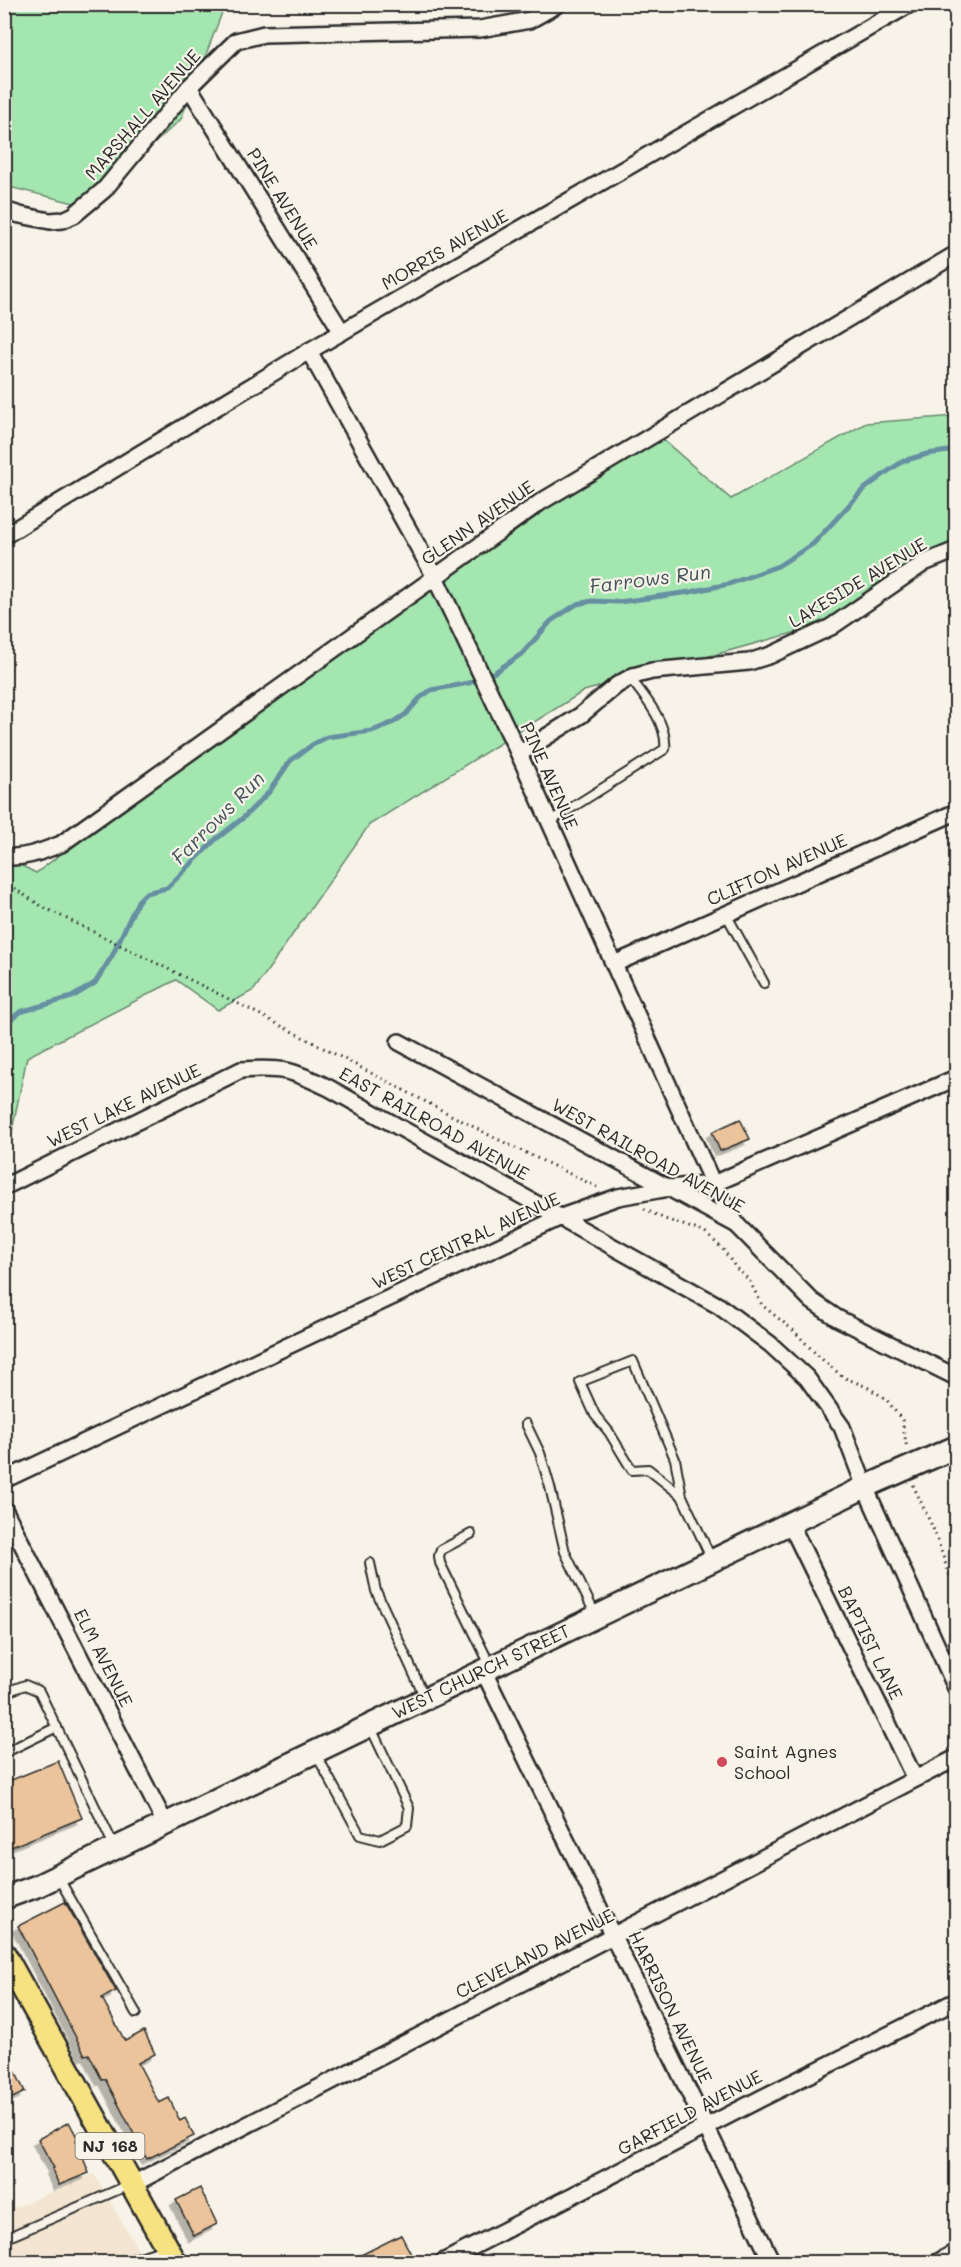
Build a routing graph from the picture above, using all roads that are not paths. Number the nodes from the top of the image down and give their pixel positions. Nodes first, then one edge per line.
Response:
1 (558, 4) edge
2 (910, 4) edge
3 (189, 87) junction
4 (4, 210) edge
5 (957, 254) edge
6 (342, 332) junction
7 (309, 351) junction
8 (4, 536) edge
9 (957, 550) edge
10 (435, 577) junction
11 (630, 678) junction
12 (519, 754) junction
13 (957, 812) edge
14 (549, 822) junction
15 (4, 856) edge
16 (726, 914) junction
17 (614, 964) junction
18 (764, 982) dead end
19 (399, 1042) dead end
20 (263, 1068) joint
21 (957, 1078) edge
22 (713, 1184) junction
23 (4, 1187) edge
24 (669, 1188) junction
25 (561, 1217) junction
26 (737, 1225) junction
27 (957, 1377) edge
28 (526, 1424) dead end
29 (957, 1447) edge
30 (4, 1480) edge
31 (865, 1487) junction
32 (682, 1496) junction
33 (4, 1509) edge
34 (790, 1523) junction
35 (471, 1534) dead end
36 (712, 1561) junction
37 (370, 1563) dead end
38 (596, 1618) junction
39 (488, 1670) junction
40 (957, 1688) edge
41 (4, 1694) edge
42 (426, 1700) junction
43 (371, 1726) junction
44 (57, 1727) junction
45 (316, 1753) junction
46 (4, 1754) edge
47 (957, 1758) edge
48 (915, 1779) junction
49 (166, 1825) junction
50 (116, 1849) junction
51 (58, 1876) junction
52 (4, 1898) edge
53 (613, 1935) junction
54 (4, 1954) edge
55 (957, 2001) edge
56 (136, 2013) dead end
57 (707, 2128) junction
58 (131, 2185) junction
59 (4, 2239) edge
60 (957, 2252) edge
61 (171, 2255) edge
62 (126, 2262) edge
63 (443, 2262) edge
64 (772, 2262) edge
65 (938, 2262) edge

1 - 3 street, MARSHALL AVENUE
2 - 6 street, MORRIS AVENUE
3 - 4 street, MARSHALL AVENUE
3 - 6 street, PINE AVENUE
5 - 10 street, GLENN AVENUE
6 - 7 street, MORRIS AVENUE
7 - 8 street, MORRIS AVENUE
7 - 10 street, PINE AVENUE
9 - 11 street, LAKESIDE AVENUE
10 - 12 street, PINE AVENUE
10 - 15 street, GLENN AVENUE
11 - 12 street, LAKESIDE AVENUE
11 - 14 lane
12 - 14 street, PINE AVENUE
13 - 16 street, CLIFTON AVENUE
14 - 17 street, PINE AVENUE
16 - 17 street, CLIFTON AVENUE
16 - 18 lane
17 - 22 street, PINE AVENUE
19 - 24 street, WEST RAILROAD AVENUE
20 - 23 street, WEST LAKE AVENUE
20 - 25 street, EAST RAILROAD AVENUE
21 - 22 street, WEST CENTRAL AVENUE
22 - 24 street, WEST CENTRAL AVENUE
22 - 26 street, PINE AVENUE
24 - 25 street, WEST CENTRAL AVENUE
24 - 26 street, WEST RAILROAD AVENUE
25 - 30 street, WEST CENTRAL AVENUE
25 - 31 street, EAST RAILROAD AVENUE
26 - 27 street, WEST RAILROAD AVENUE
28 - 38 lane
29 - 31 main road, WEST CHURCH STREET
31 - 34 main road, WEST CHURCH STREET
31 - 40 street, EAST RAILROAD AVENUE
32 - 32 lane
32 - 36 lane
33 - 49 street, ELM AVENUE
34 - 36 main road, WEST CHURCH STREET
34 - 48 street, BAPTIST LANE
35 - 39 lane
36 - 38 main road, WEST CHURCH STREET
37 - 42 lane
38 - 39 main road, WEST CHURCH STREET
39 - 42 main road, WEST CHURCH STREET
39 - 53 street, HARRISON AVENUE
41 - 44 lane
42 - 43 main road, WEST CHURCH STREET
43 - 45 main road, WEST CHURCH STREET
43 - 45 lane
44 - 46 lane
44 - 50 lane
45 - 49 main road, WEST CHURCH STREET
47 - 48 street, CLEVELAND AVENUE
48 - 53 street, CLEVELAND AVENUE
49 - 50 main road, WEST CHURCH STREET
50 - 51 main road, WEST CHURCH STREET
51 - 52 main road, WEST CHURCH STREET
51 - 56 lane
53 - 57 street, HARRISON AVENUE
53 - 58 street, CLEVELAND AVENUE
54 - 58 main road, NJ 168
55 - 57 street, GARFIELD AVENUE
57 - 63 street, GARFIELD AVENUE
57 - 64 street, HARRISON AVENUE
58 - 59 lane
58 - 61 main road, NJ 168
60 - 65 street
61 - 62 lane

